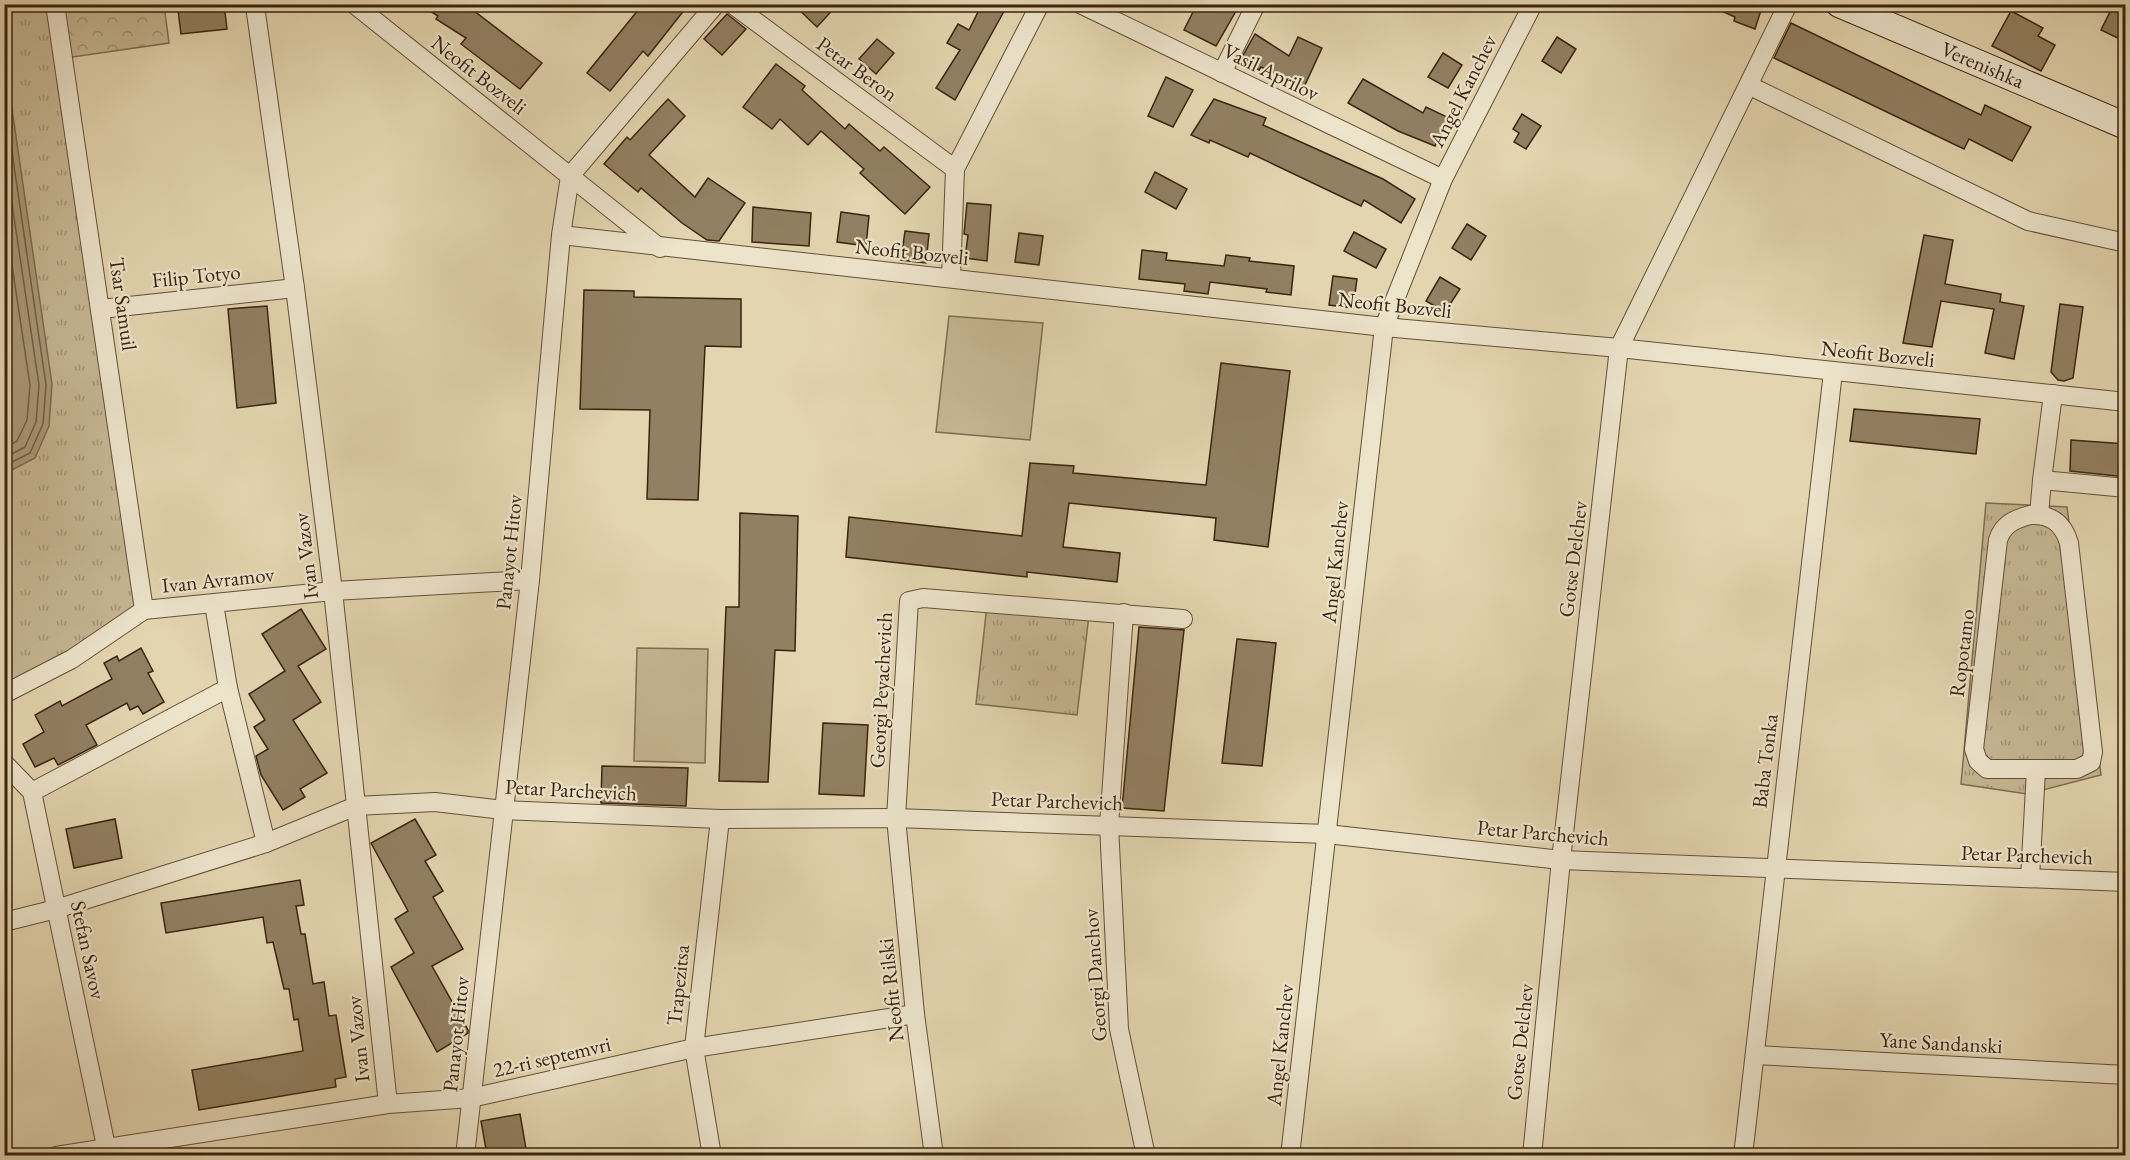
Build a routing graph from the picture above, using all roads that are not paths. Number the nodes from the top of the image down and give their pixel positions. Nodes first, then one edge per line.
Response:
1 (55, 4) edge
2 (258, 4) edge
3 (354, 4) edge
4 (716, 4) edge
5 (732, 4) edge
6 (1040, 4) edge
7 (1080, 4) edge
8 (1256, 4) edge
9 (1533, 4) edge
10 (1788, 4) edge
11 (1839, 4) edge
12 (1221, 73) junction
13 (1750, 86) junction
14 (2126, 126) edge
15 (955, 169) junction
16 (570, 176) junction
17 (1443, 179) junction
18 (561, 235) junction
19 (2126, 243) edge
20 (660, 248) junction
21 (951, 278) junction
22 (295, 288) junction
23 (101, 309) junction
24 (1384, 327) junction
25 (1619, 348) junction
26 (1833, 372) junction
27 (2053, 394) junction
28 (2126, 402) edge
29 (2042, 480) junction
30 (2126, 488) edge
31 (2039, 515) junction
32 (530, 580) junction
33 (333, 591) junction
34 (214, 604) junction
35 (144, 610) junction
36 (1124, 613) junction
37 (1183, 619) dead end
38 (228, 688) junction
39 (4, 694) edge
40 (4, 764) edge
41 (2036, 770) junction
42 (32, 792) junction
43 (356, 806) junction
44 (503, 810) junction
45 (896, 818) junction
46 (720, 819) junction
47 (1109, 825) junction
48 (1327, 834) junction
49 (266, 843) junction
50 (1561, 860) junction
51 (1775, 868) junction
52 (2030, 878) junction
53 (2126, 882) edge
54 (56, 909) junction
55 (4, 922) edge
56 (915, 1014) junction
57 (694, 1048) junction
58 (1755, 1055) junction
59 (2126, 1075) edge
60 (471, 1098) junction
61 (388, 1104) junction
62 (107, 1151) edge
63 (56, 1155) edge
64 (465, 1155) edge
65 (712, 1155) edge
66 (934, 1155) edge
67 (1146, 1155) edge
68 (1290, 1155) edge
69 (1532, 1155) edge
70 (1743, 1155) edge

1 - 23 street, Tsar Samuil
2 - 22 street, Ivan Vazov
3 - 16 street, Neofit Bozveli
4 - 16 street
5 - 15 street, Petar Beron
6 - 15 street
7 - 12 street, Vasil Aprilov
8 - 12 street
9 - 17 street, Angel Kanchev
10 - 13 street, Gotse Delchev
11 - 14 main road, Verenishka
12 - 17 street, Vasil Aprilov
13 - 19 street
13 - 25 street, Gotse Delchev
15 - 21 street
16 - 18 street, Panayot Hitov
16 - 20 street, Neofit Bozveli
17 - 24 street, Angel Kanchev
18 - 20 street, Neofit Bozveli
18 - 32 street, Panayot Hitov
20 - 21 street, Neofit Bozveli
21 - 24 street, Neofit Bozveli
22 - 23 street, Filip Totyo
22 - 33 street, Ivan Vazov
23 - 35 street, Tsar Samuil
24 - 25 street, Neofit Bozveli
24 - 48 street, Angel Kanchev
25 - 26 street, Neofit Bozveli
25 - 50 street, Gotse Delchev
26 - 27 street, Neofit Bozveli
26 - 51 street, Baba Tonka
27 - 28 street, Neofit Bozveli
27 - 29 street
29 - 30 street
29 - 31 street
31 - 41 street, Ropotamo
31 - 41 street, Ropotamo
32 - 33 street, Ivan Avramov
32 - 44 street, Panayot Hitov
33 - 34 street, Ivan Avramov
33 - 43 street, Ivan Vazov
34 - 35 street, Ivan Avramov
34 - 38 street
35 - 39 street, Ivan Avramov
36 - 37 street, Georgi Peyachevich
36 - 45 street, Georgi Peyachevich
36 - 47 street
38 - 42 street
38 - 49 street
40 - 42 street
41 - 52 street
42 - 54 street, Stefan Savov
43 - 44 street, Petar Parchevich
43 - 49 street, Petar Parchevich
43 - 61 street, Ivan Vazov
44 - 46 street, Petar Parchevich
44 - 60 street, Panayot Hitov
45 - 46 street, Petar Parchevich
45 - 47 street, Petar Parchevich
45 - 56 street, Neofit Rilski
46 - 57 street, Trapezitsa
47 - 48 street, Petar Parchevich
47 - 67 street, Georgi Danchov
48 - 50 street, Petar Parchevich
48 - 68 street, Angel Kanchev
49 - 54 street, Petar Parchevich
50 - 51 street, Petar Parchevich
50 - 69 street, Gotse Delchev
51 - 52 street, Petar Parchevich
51 - 58 street, Baba Tonka
52 - 53 street, Petar Parchevich
54 - 55 street, Petar Parchevich
54 - 62 street, Stefan Savov
56 - 57 street, 22-ri septemvri
56 - 66 street, Neofit Rilski
57 - 60 street, 22-ri septemvri
57 - 65 street, Trapezitsa
58 - 59 street, Yane Sandanski
58 - 70 street, Baba Tonka
60 - 61 street, 22-ri septemvri
60 - 64 street, Panayot Hitov
61 - 62 street, 22-ri septemvri
62 - 63 street, 22-ri septemvri

